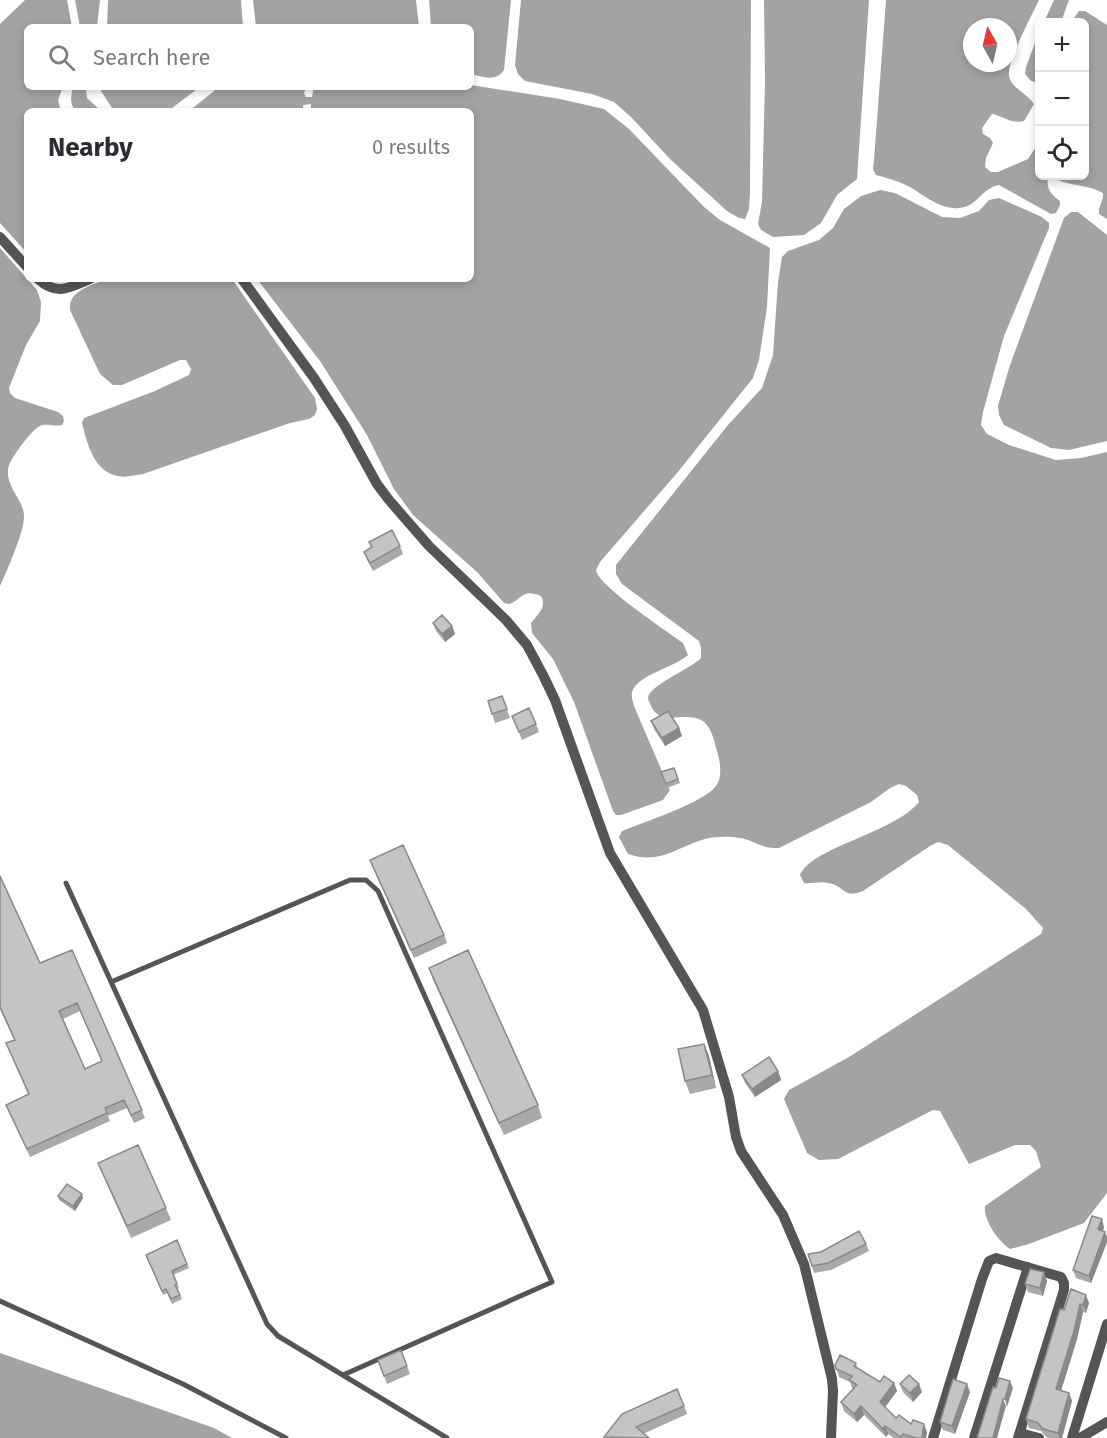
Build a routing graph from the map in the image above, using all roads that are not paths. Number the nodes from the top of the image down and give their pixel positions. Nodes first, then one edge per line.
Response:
1 (0, 237) edge
2 (24, 264) edge
3 (41, 282) edge
4 (83, 282) edge
5 (244, 282) edge
6 (66, 883) dead end
7 (111, 982) junction
8 (1028, 1267) junction
9 (0, 1301) edge
10 (1107, 1324) edge
11 (343, 1375) junction
12 (1107, 1422) edge
13 (1019, 1435) edge
14 (286, 1438) edge
15 (447, 1438) edge
16 (831, 1438) edge
17 (933, 1438) edge
18 (974, 1438) edge
19 (1039, 1438) edge
20 (1072, 1438) edge
21 (1080, 1438) edge

1 - 2 street
3 - 4 street
5 - 16 street
6 - 7 lane
7 - 11 lane
7 - 11 lane
8 - 13 street
8 - 17 street
8 - 18 street
9 - 14 lane
10 - 20 street
11 - 15 lane
12 - 21 street
13 - 19 street

